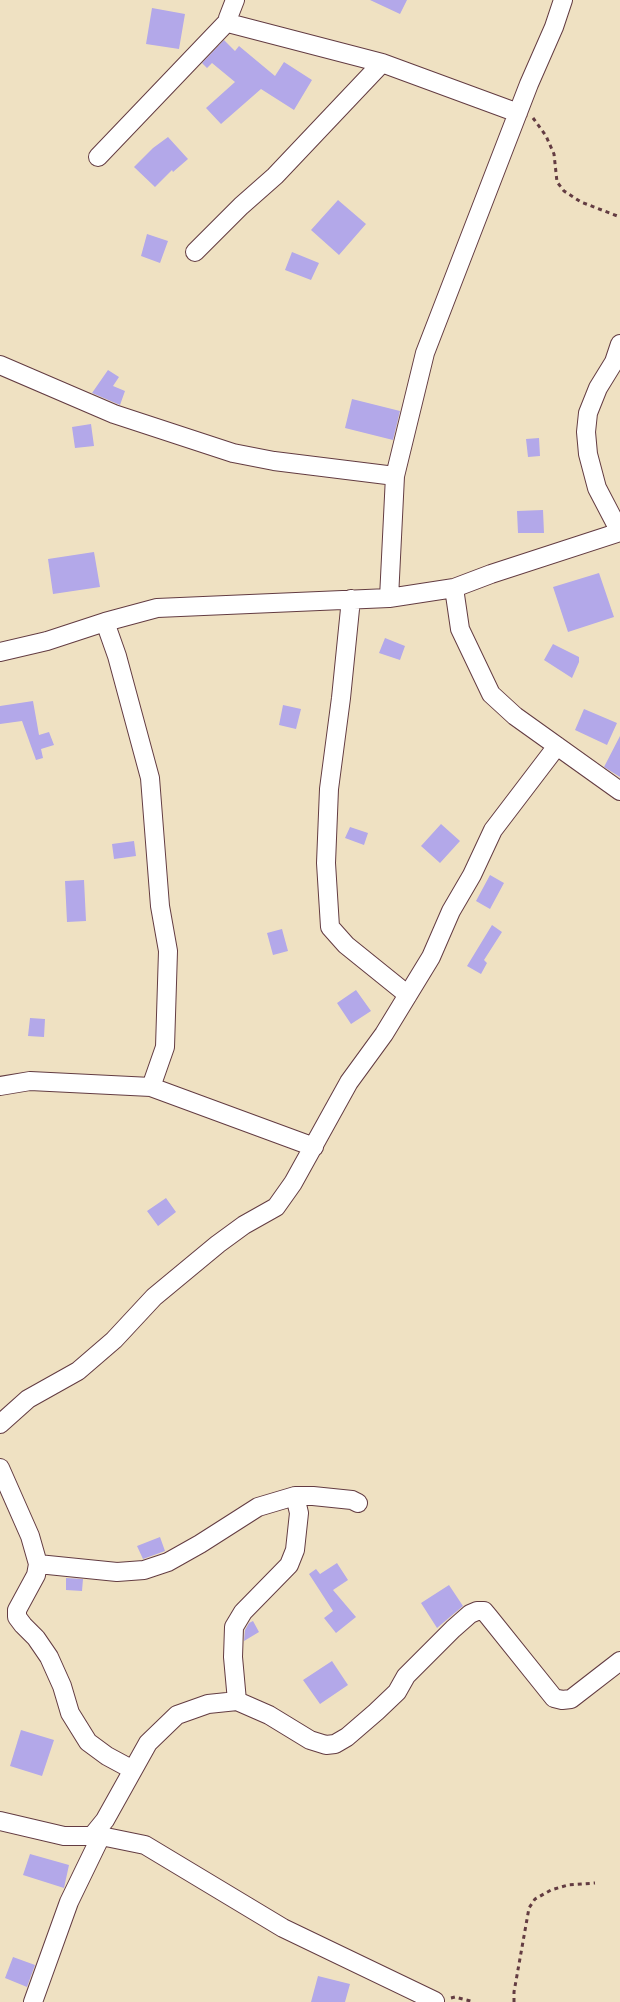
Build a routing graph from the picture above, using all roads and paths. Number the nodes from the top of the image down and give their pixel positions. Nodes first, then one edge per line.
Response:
1 (235, 0) edge
2 (564, 0) edge
3 (228, 21) junction
4 (382, 63) junction
5 (520, 108) junction
6 (98, 157) dead end
7 (620, 217) edge
8 (195, 252) dead end
9 (620, 344) edge
10 (0, 365) edge
11 (395, 476) junction
12 (454, 588) junction
13 (389, 598) junction
14 (351, 599) junction
15 (105, 622) junction
16 (0, 652) edge
17 (557, 746) junction
18 (620, 790) edge
19 (408, 995) junction
20 (0, 1086) edge
21 (151, 1087) junction
22 (314, 1147) junction
23 (0, 1424) edge
24 (0, 1468) edge
25 (295, 1496) junction
26 (358, 1504) dead end
27 (38, 1564) junction
28 (620, 1661) edge
29 (237, 1702) junction
30 (132, 1770) junction
31 (0, 1821) edge
32 (96, 1836) junction
33 (595, 1883) dead end
34 (33, 2002) edge
35 (435, 2002) edge
36 (474, 2002) edge
37 (514, 2002) edge

1 - 3 street
2 - 5 street
3 - 4 street
3 - 6 street
4 - 5 street
4 - 8 street
5 - 7 path
5 - 11 street
9 - 12 street
10 - 11 street
11 - 13 street
12 - 13 street
12 - 17 street
13 - 14 street
14 - 15 street
14 - 19 street
15 - 16 street
15 - 21 street
17 - 18 street
17 - 19 street
19 - 22 street
20 - 21 street
21 - 22 street
22 - 23 street
24 - 27 street
25 - 26 street
25 - 27 street
25 - 29 street
27 - 30 street
28 - 29 street
29 - 30 street
30 - 32 street
31 - 32 street
32 - 34 street
32 - 35 street
33 - 37 path
35 - 36 path

